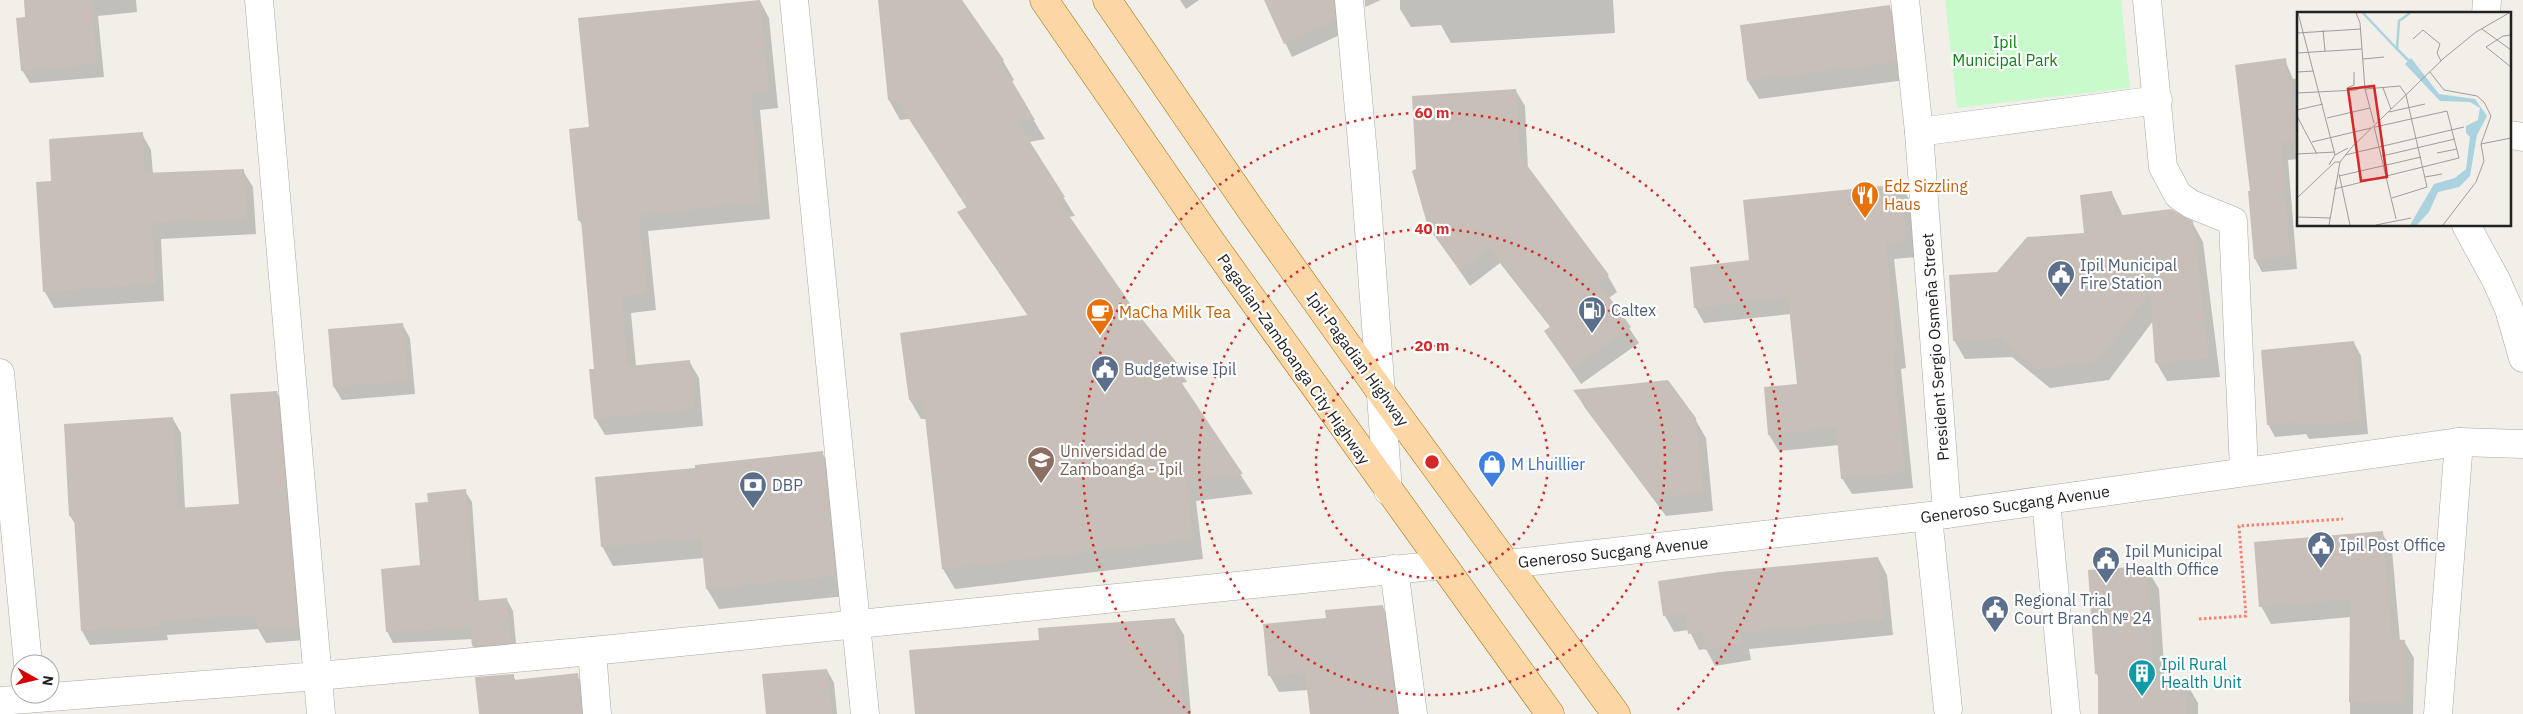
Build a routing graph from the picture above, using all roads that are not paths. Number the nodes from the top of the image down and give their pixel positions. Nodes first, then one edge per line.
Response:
1 (259, 0) edge
2 (794, 0) edge
3 (1044, 0) edge
4 (1107, 0) edge
5 (1349, 0) edge
6 (1905, 0) edge
7 (2147, 0) edge
8 (2158, 100) junction
9 (1918, 132) junction
10 (2510, 135) edge
11 (2523, 137) edge
12 (2467, 226) edge
13 (2523, 358) edge
14 (0, 374) edge
15 (1383, 395) junction
16 (2459, 442) junction
17 (2523, 444) edge
18 (2244, 470) junction
19 (1388, 492) junction
20 (2046, 501) junction
21 (1937, 515) junction
22 (1507, 564) junction
23 (1442, 565) junction
24 (1394, 569) junction
25 (856, 625) junction
26 (592, 651) junction
27 (27, 654) edge
28 (318, 676) junction
29 (60, 699) edge
30 (1948, 710) dead end
31 (321, 714) edge
32 (597, 714) edge
33 (865, 714) edge
34 (1413, 714) edge
35 (1550, 714) edge
36 (1616, 714) edge
37 (2066, 714) edge
38 (2438, 714) edge

1 - 28 street
2 - 25 street
3 - 19 main road, Pagadian-Zamboanga City Highway
4 - 15 main road, Ipil-Pagadian Highway
5 - 15 street
6 - 9 street, President Sergio Osmeña Street
7 - 8 street
8 - 9 street
8 - 18 street
9 - 21 street, President Sergio Osmeña Street
10 - 11 street
12 - 13 street
14 - 27 street
15 - 19 street
15 - 22 main road, Ipil-Pagadian Highway
16 - 17 street, Generoso Sucgang Avenue
16 - 18 street, Generoso Sucgang Avenue
16 - 38 street
18 - 20 street, Generoso Sucgang Avenue
19 - 23 main road, Pagadian-Zamboanga City Highway
20 - 21 street, Generoso Sucgang Avenue
20 - 37 street
21 - 22 street, Generoso Sucgang Avenue
21 - 30 street, President Sergio Osmeña Street
22 - 36 main road, Ipil-Pagadian Highway
23 - 24 street
23 - 35 main road, Pagadian-Zamboanga City Highway
24 - 25 street
24 - 34 street
25 - 26 street
25 - 33 street
26 - 28 street
26 - 32 street
28 - 29 street
28 - 31 street

